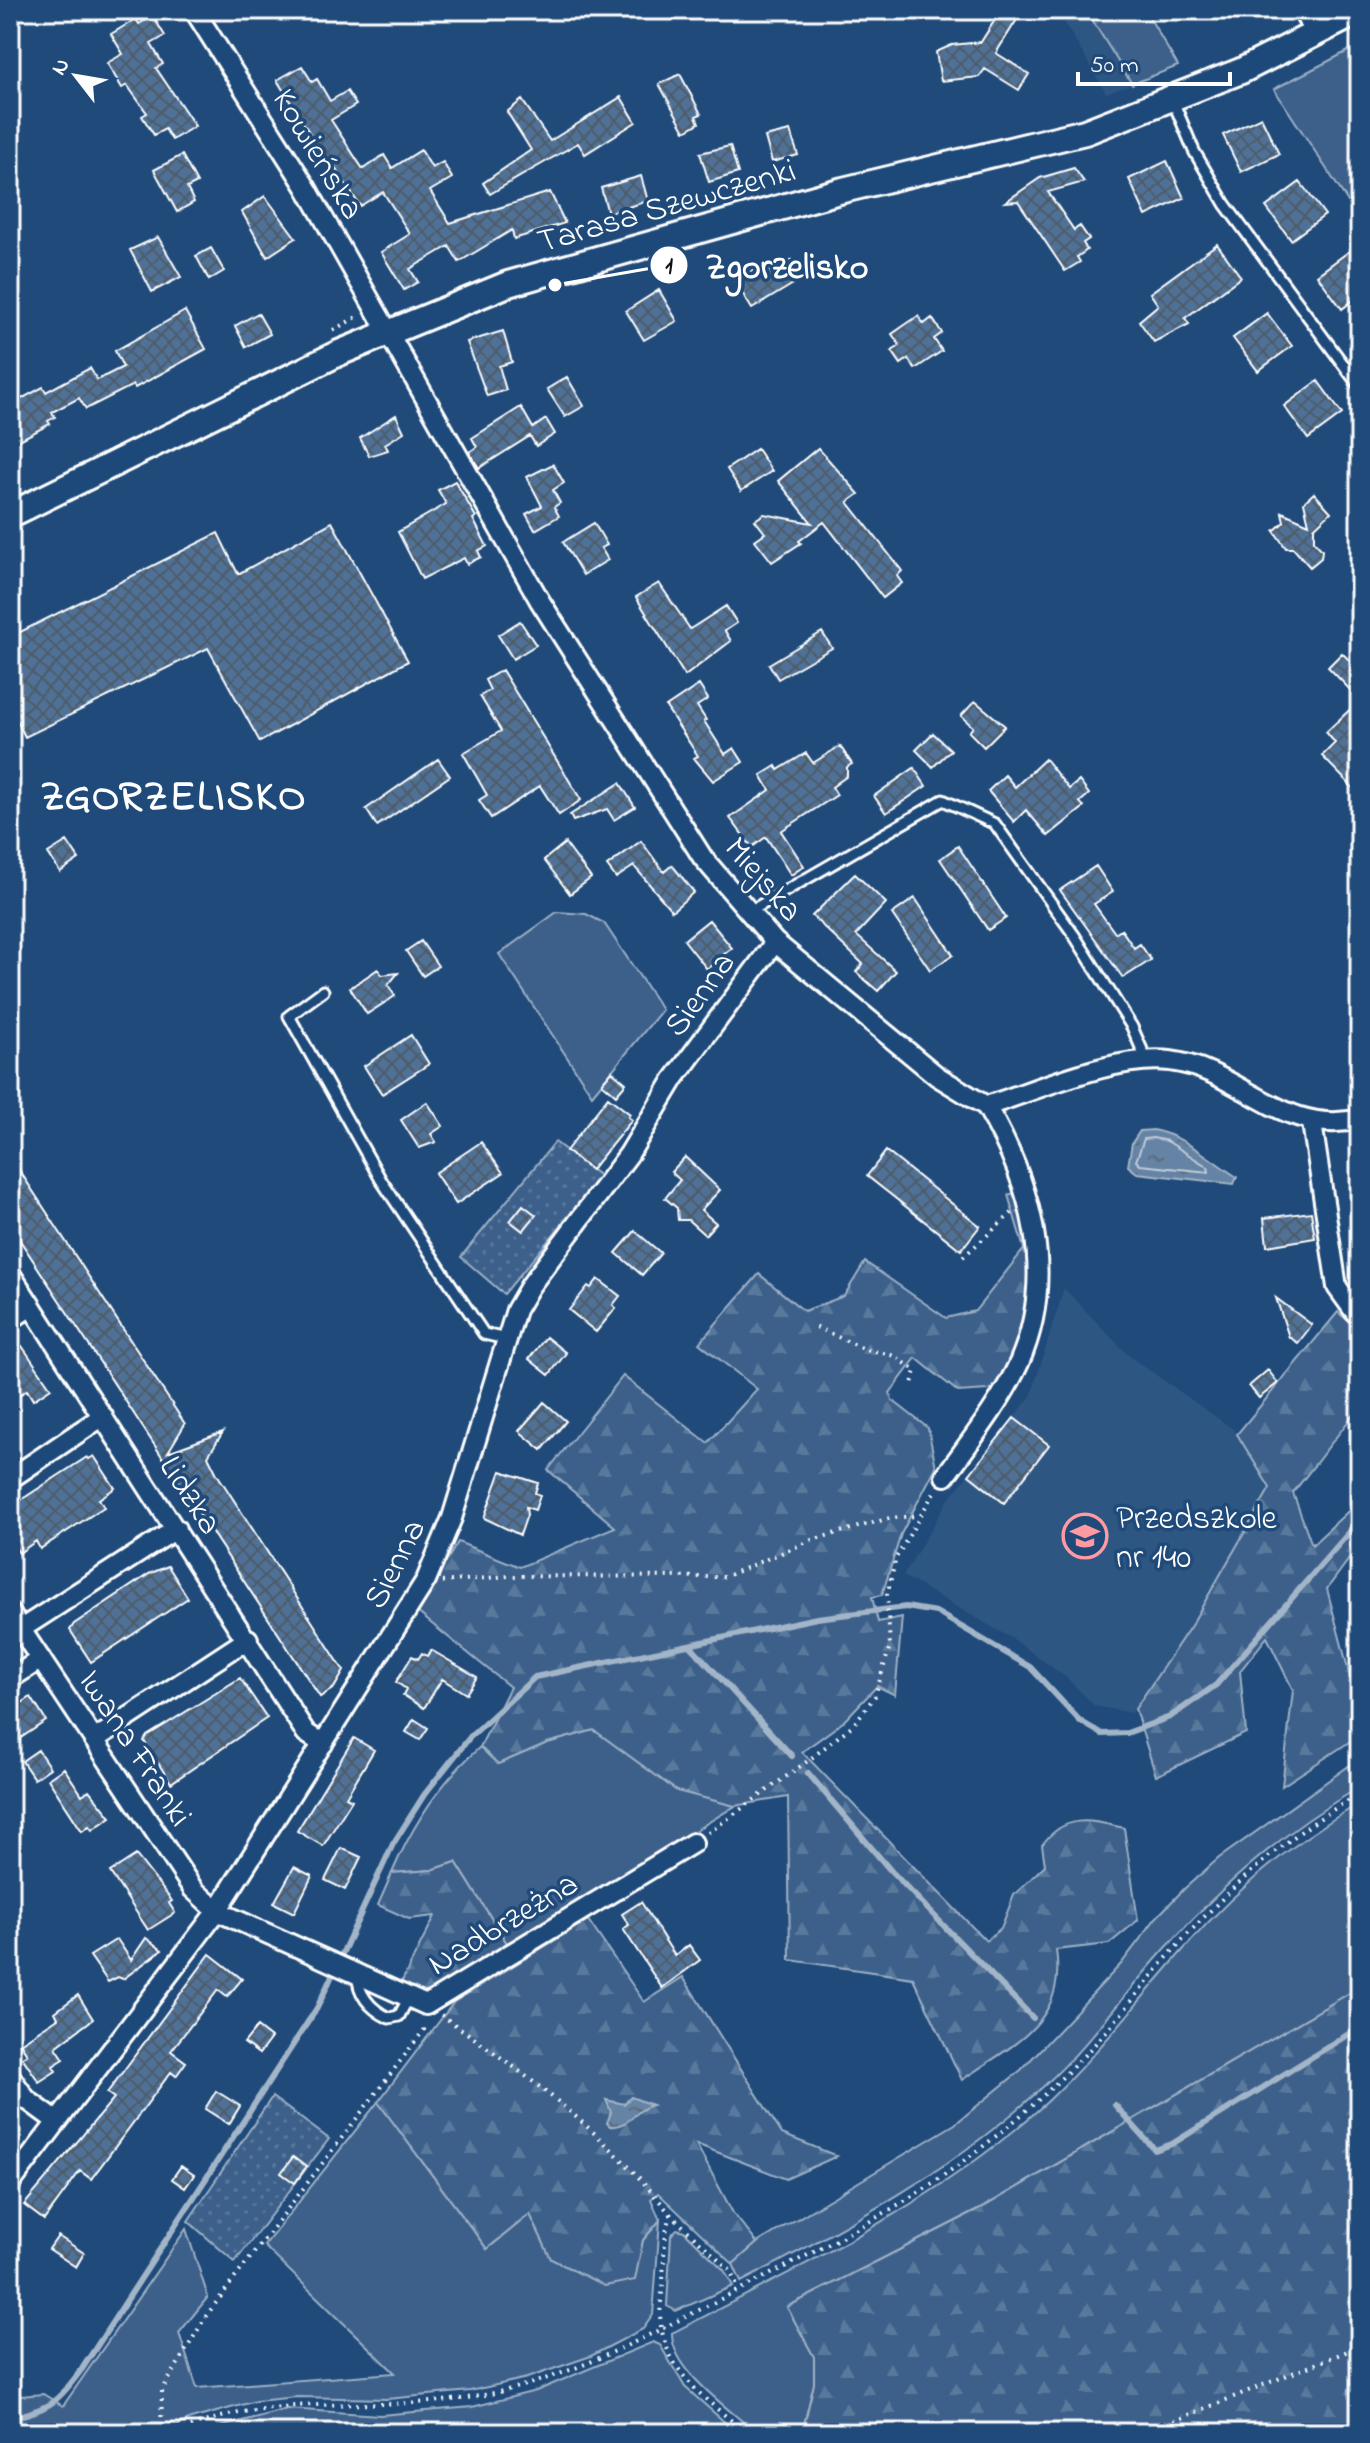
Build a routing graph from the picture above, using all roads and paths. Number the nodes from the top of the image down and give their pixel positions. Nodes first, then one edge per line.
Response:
1 (194, 10) edge
2 (1302, 10) edge
3 (1360, 11) edge
4 (1315, 33) junction
5 (1173, 101) junction
6 (388, 332) junction
7 (1360, 387) edge
8 (10, 515) edge
9 (747, 913) junction
10 (775, 942) junction
11 (323, 991) dead end
12 (1146, 1059) junction
13 (986, 1106) junction
14 (1360, 1119) edge
15 (1312, 1123) junction
16 (1029, 1199) junction
17 (963, 1257) dead end
18 (10, 1273) edge
19 (31, 1306) junction
20 (1355, 1312) dead end
21 (10, 1320) edge
22 (816, 1327) dead end
23 (506, 1339) junction
24 (912, 1383) dead end
25 (103, 1416) junction
26 (945, 1476) joint
27 (10, 1479) edge
28 (917, 1516) junction
29 (176, 1529) junction
30 (426, 1580) junction
31 (10, 1613) edge
32 (21, 1629) junction
33 (248, 1639) junction
34 (41, 1659) junction
35 (10, 1679) edge
36 (94, 1740) junction
37 (323, 1744) junction
38 (1360, 1794) edge
39 (693, 1843) joint
40 (217, 1911) junction
41 (352, 1971) junction
42 (417, 2001) junction
43 (10, 2076) edge
44 (56, 2121) junction
45 (10, 2184) edge
46 (670, 2214) junction
47 (739, 2290) junction
48 (661, 2329) junction
49 (1360, 2346) edge
50 (161, 2433) edge
51 (176, 2433) edge
52 (747, 2433) edge
53 (1144, 2433) edge

1 - 6 street, Kowieńska
2 - 4 street
3 - 4 street, Tarasa Szewczenki
4 - 5 street, Tarasa Szewczenki
5 - 6 street, Tarasa Szewczenki
5 - 7 lane
6 - 8 street, Tarasa Szewczenki
6 - 9 street, Miejska
9 - 10 street, Miejska
9 - 12 lane
10 - 13 street, Miejska
10 - 23 street, Sienna
11 - 23 lane
12 - 13 street
12 - 15 street
13 - 16 street
14 - 15 street
15 - 20 street
16 - 17 path
16 - 26 street
18 - 19 street, Lidzka
19 - 21 street
19 - 25 street, Lidzka
22 - 24 path
23 - 30 street, Sienna
25 - 27 street
25 - 29 street, Lidzka
26 - 28 path
28 - 30 path
28 - 39 path
29 - 32 street
29 - 33 street, Lidzka
30 - 37 street, Sienna
31 - 32 street, Iwana Franki
32 - 34 street, Iwana Franki
33 - 36 street
33 - 37 street, Lidzka
34 - 35 street
34 - 36 street, Iwana Franki
36 - 40 street, Iwana Franki
37 - 40 street, Sienna
38 - 47 path
39 - 42 street, Nadbrzeżna
40 - 41 street, Nadbrzeżna
40 - 44 street, Sienna
41 - 42 street, Nadbrzeżna
41 - 42 lane
42 - 46 path
42 - 50 path
43 - 44 street
44 - 45 street, Sienna
46 - 47 path
46 - 48 path
47 - 48 path
48 - 51 path
48 - 52 path
49 - 53 path

